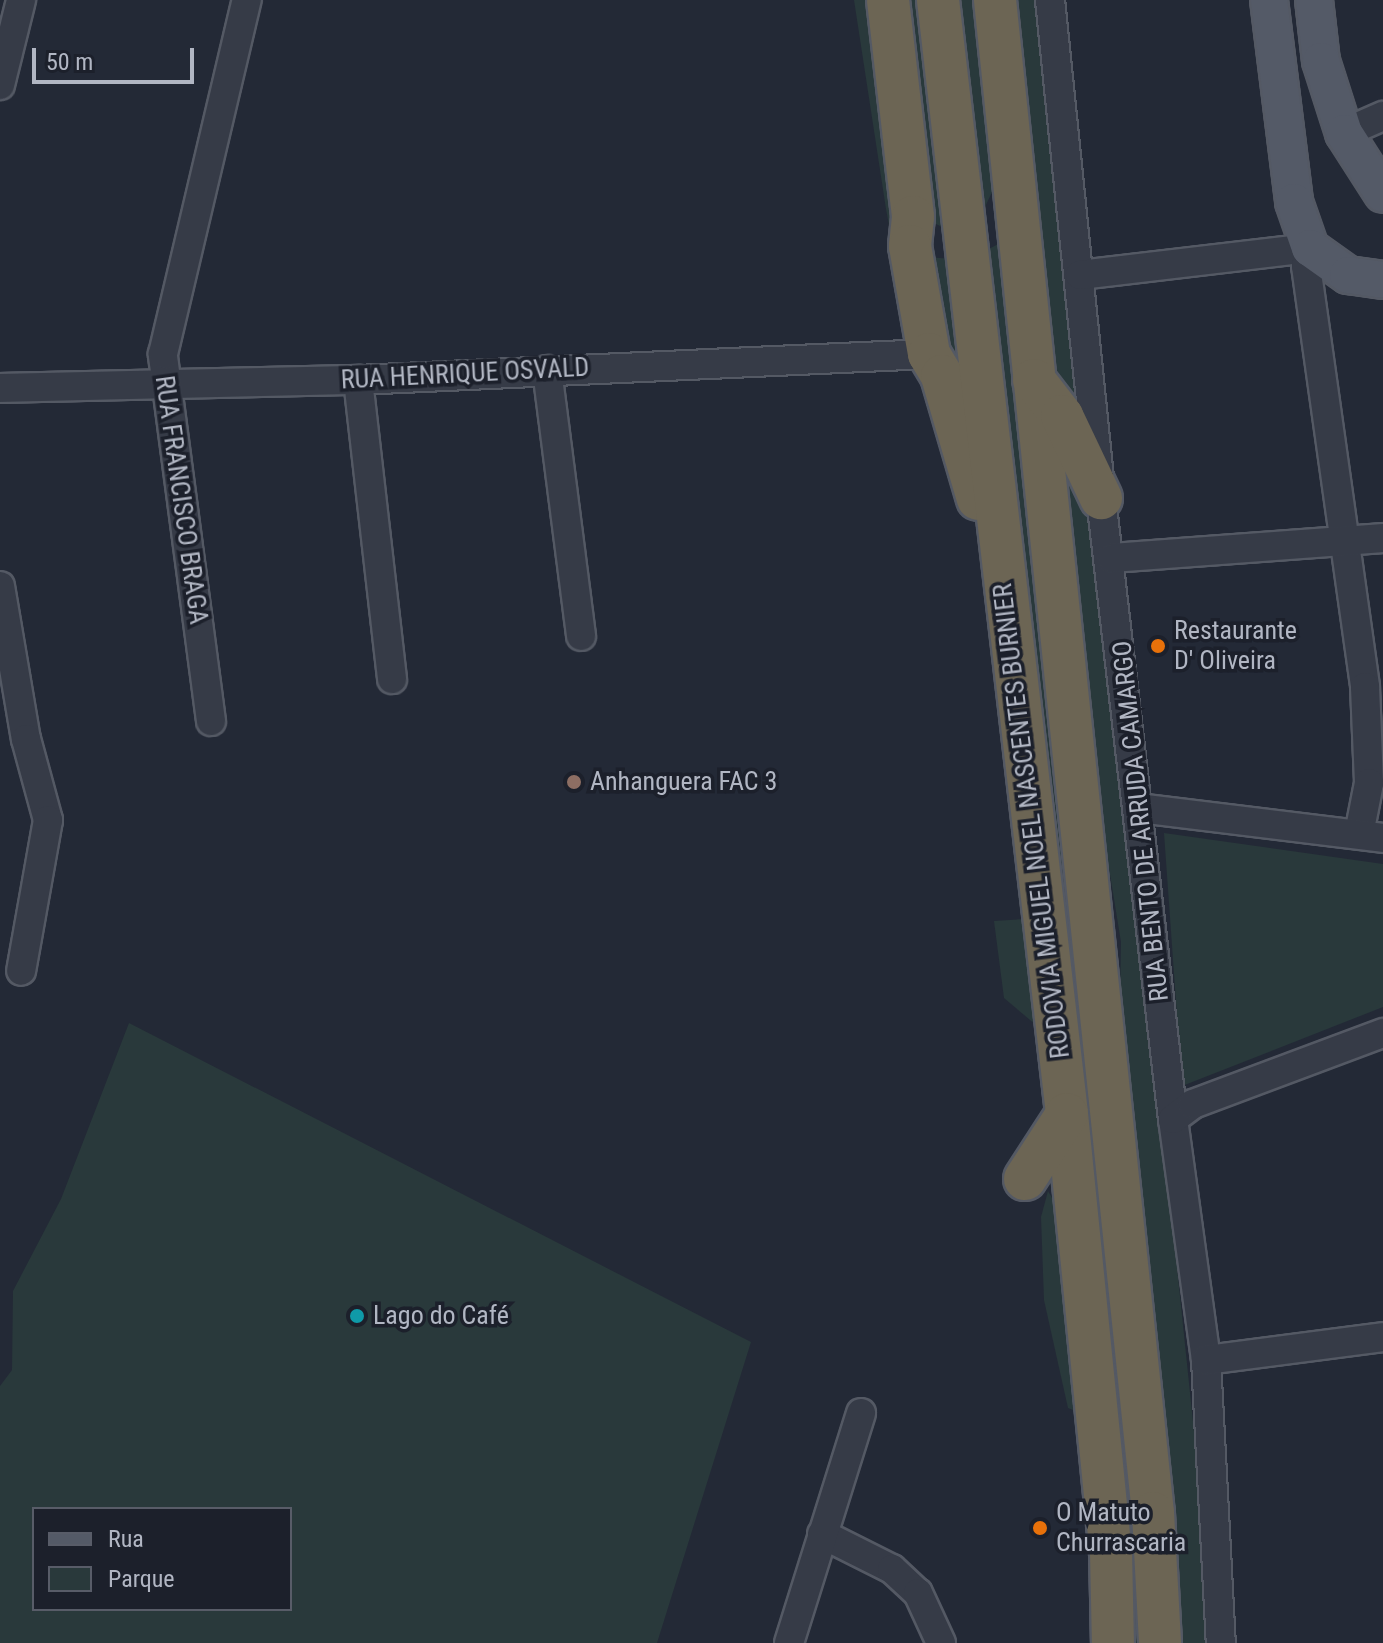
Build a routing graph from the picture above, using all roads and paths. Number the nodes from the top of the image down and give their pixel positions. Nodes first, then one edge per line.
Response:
1 (21, 0) edge
2 (247, 0) edge
3 (888, 0) edge
4 (938, 0) edge
5 (995, 0) edge
6 (1050, 0) edge
7 (1269, 0) edge
8 (1314, 0) edge
9 (0, 85) edge
10 (1383, 116) edge
11 (1351, 147) junction
12 (1289, 165) junction
13 (1012, 184) junction
14 (1383, 194) edge
15 (913, 217) junction
16 (965, 242) junction
17 (1310, 248) junction
18 (1080, 275) junction
19 (1373, 278) edge
20 (1315, 315) junction
21 (929, 354) junction
22 (547, 370) junction
23 (1031, 375) junction
24 (358, 380) junction
25 (165, 385) junction
26 (0, 388) edge
27 (1101, 498) junction
28 (1345, 537) junction
29 (1383, 538) edge
30 (1112, 558) junction
31 (1001, 568) junction
32 (0, 586) edge
33 (581, 636) dead end
34 (392, 679) dead end
35 (211, 721) dead end
36 (1139, 808) junction
37 (1371, 836) edge
38 (21, 971) dead end
39 (1380, 1041) edge
40 (1067, 1114) junction
41 (1173, 1119) junction
42 (1025, 1179) dead end
43 (1383, 1337) edge
44 (1206, 1360) junction
45 (861, 1413) dead end
46 (822, 1534) junction
47 (789, 1643) edge
48 (941, 1643) edge
49 (1113, 1643) edge
50 (1160, 1643) edge
51 (1221, 1643) edge

1 - 9 street
2 - 25 street, RUA FRANCISCO BRAGA
3 - 15 highway
4 - 16 highway, RODOVIA MIGUEL NOEL NASCENTES BURNIER
5 - 13 highway, RODOVIA MIGUEL NOEL NASCENTES BURNIER
6 - 18 street, RUA BENTO DE ARRUDA CAMARGO
7 - 12 main road
8 - 11 main road
10 - 11 street
11 - 12 main road
11 - 14 main road
12 - 17 main road
13 - 16 highway
13 - 23 highway, RODOVIA MIGUEL NOEL NASCENTES BURNIER
15 - 16 highway
15 - 21 highway
16 - 31 highway, RODOVIA MIGUEL NOEL NASCENTES BURNIER
17 - 18 street
17 - 19 main road
17 - 20 street
18 - 27 street, RUA BENTO DE ARRUDA CAMARGO
19 - 20 street
20 - 28 street
21 - 22 street, RUA HENRIQUE OSVALD
21 - 31 highway
22 - 24 street, RUA HENRIQUE OSVALD
22 - 33 street
23 - 27 highway
23 - 50 highway, RODOVIA MIGUEL NOEL NASCENTES BURNIER
24 - 25 street, RUA HENRIQUE OSVALD
24 - 34 street
25 - 26 street, RUA HENRIQUE OSVALD
25 - 35 street, RUA FRANCISCO BRAGA
27 - 30 street, RUA BENTO DE ARRUDA CAMARGO
28 - 29 street
28 - 30 street
28 - 37 street
30 - 36 street, RUA BENTO DE ARRUDA CAMARGO
31 - 40 highway, RODOVIA MIGUEL NOEL NASCENTES BURNIER
32 - 38 street
36 - 37 street
36 - 41 street, RUA BENTO DE ARRUDA CAMARGO
39 - 41 street
40 - 42 highway
40 - 49 highway, RODOVIA MIGUEL NOEL NASCENTES BURNIER
41 - 44 street, RUA BENTO DE ARRUDA CAMARGO
43 - 44 street
44 - 51 street, RUA BENTO DE ARRUDA CAMARGO
45 - 46 street
46 - 47 street
46 - 48 street

